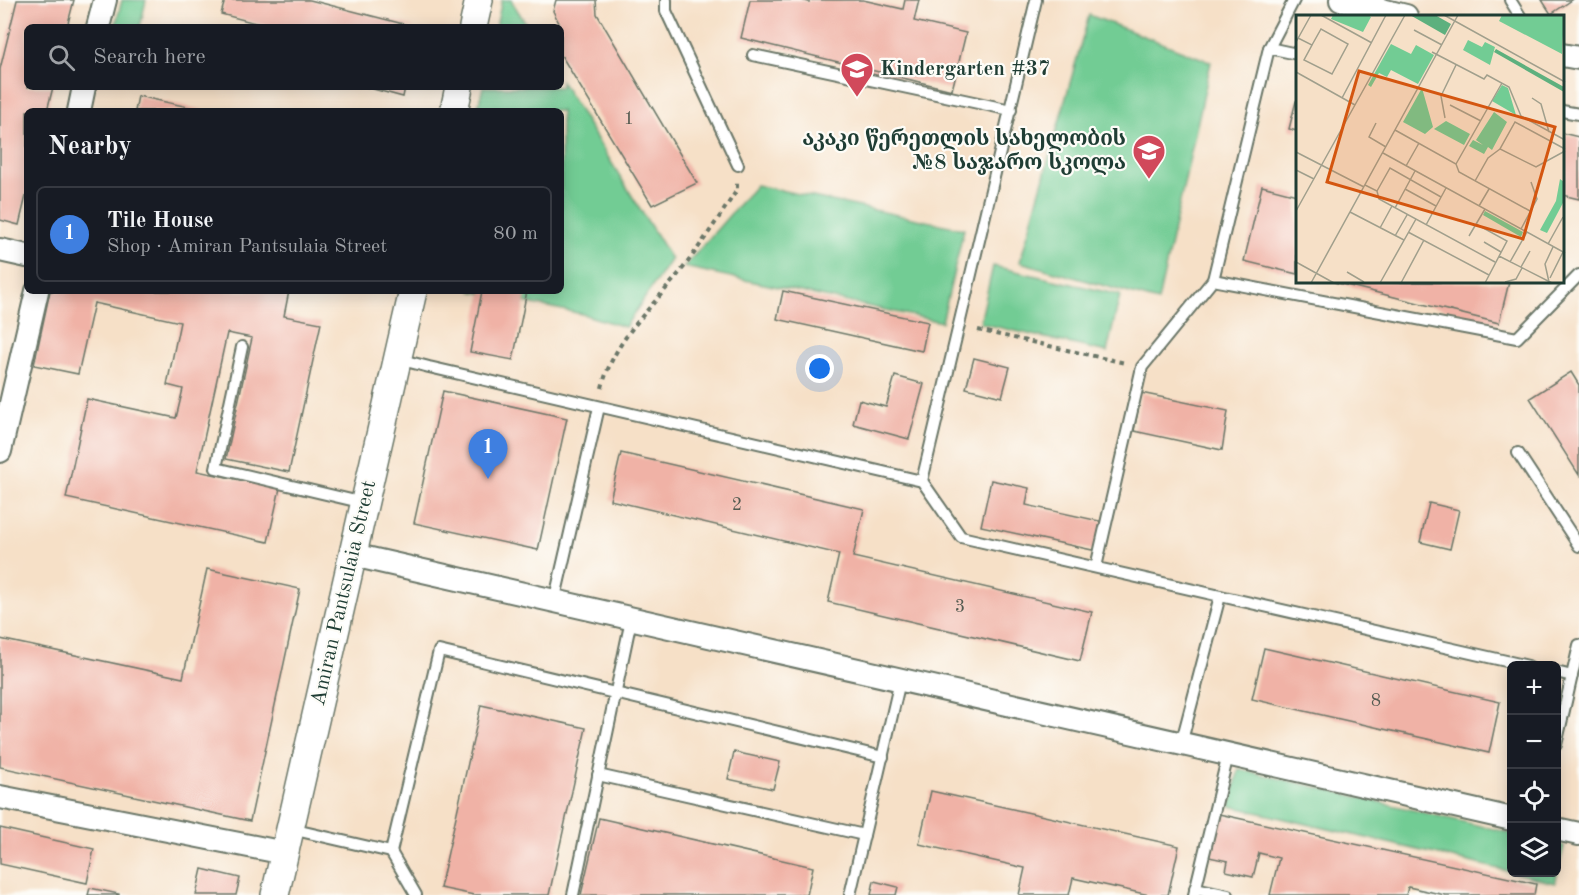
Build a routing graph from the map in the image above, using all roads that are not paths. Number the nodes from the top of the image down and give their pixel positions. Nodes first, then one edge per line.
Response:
1 (105, 0) edge
2 (479, 0) edge
3 (666, 0) edge
4 (1036, 0) edge
5 (1294, 0) edge
6 (1341, 0) edge
7 (1510, 0) edge
8 (1402, 15) edge
9 (1519, 15) edge
10 (99, 24) edge
11 (474, 24) edge
12 (1269, 48) junction
13 (1296, 54) edge
14 (753, 55) dead end
15 (1564, 55) edge
16 (1579, 58) edge
17 (83, 90) edge
18 (458, 90) edge
19 (80, 108) edge
20 (455, 108) edge
21 (1011, 110) junction
22 (1564, 111) edge
23 (1579, 114) edge
24 (738, 165) road end
25 (0, 250) edge
26 (24, 255) edge
27 (1579, 275) edge
28 (1213, 280) junction
29 (36, 294) edge
30 (412, 294) edge
31 (242, 347) dead end
32 (398, 358) junction
33 (599, 407) junction
34 (0, 451) edge
35 (1518, 453) dead end
36 (922, 481) junction
37 (364, 504) junction
38 (1579, 546) edge
39 (353, 555) junction
40 (1096, 567) junction
41 (1220, 596) junction
42 (554, 602) junction
43 (631, 620) junction
44 (1579, 645) edge
45 (1507, 661) edge
46 (1561, 673) edge
47 (1572, 675) junction
48 (900, 681) junction
49 (615, 693) junction
50 (1561, 726) edge
51 (1180, 744) junction
52 (1228, 755) junction
53 (883, 757) junction
54 (598, 775) junction
55 (0, 797) edge
56 (1507, 818) edge
57 (1561, 830) edge
58 (1579, 834) edge
59 (864, 835) junction
60 (288, 841) junction
61 (391, 852) junction
62 (1195, 891) edge
63 (275, 895) edge
64 (416, 895) edge
65 (573, 895) edge
66 (850, 895) edge
67 (1228, 895) edge

1 - 10 street
2 - 11 street
3 - 24 lane
4 - 21 lane
5 - 12 lane
6 - 8 street
7 - 9 lane
12 - 13 lane
12 - 28 lane
14 - 21 lane
15 - 16 street
17 - 19 street
18 - 20 street
21 - 36 lane
22 - 23 lane
25 - 26 street
27 - 28 lane
28 - 40 lane
29 - 34 street
30 - 32 street, Amiran Pantsulaia Street
31 - 37 lane
32 - 33 lane
32 - 37 street, Amiran Pantsulaia Street
33 - 36 lane
33 - 42 lane
35 - 38 lane
36 - 40 lane
37 - 39 street, Amiran Pantsulaia Street
39 - 42 street
39 - 60 street, Amiran Pantsulaia Street
40 - 41 lane
41 - 45 lane
41 - 51 lane
42 - 43 street
43 - 48 street
43 - 49 lane
44 - 47 lane
46 - 47 lane
47 - 50 lane
48 - 51 street
48 - 53 lane
49 - 53 lane
49 - 54 lane
49 - 61 lane
51 - 52 street
52 - 56 street
52 - 62 lane
53 - 59 lane
54 - 59 lane
54 - 65 lane
55 - 60 street
57 - 58 street
59 - 66 lane
60 - 61 lane
60 - 63 street, Amiran Pantsulaia Street
61 - 64 lane
62 - 67 lane

